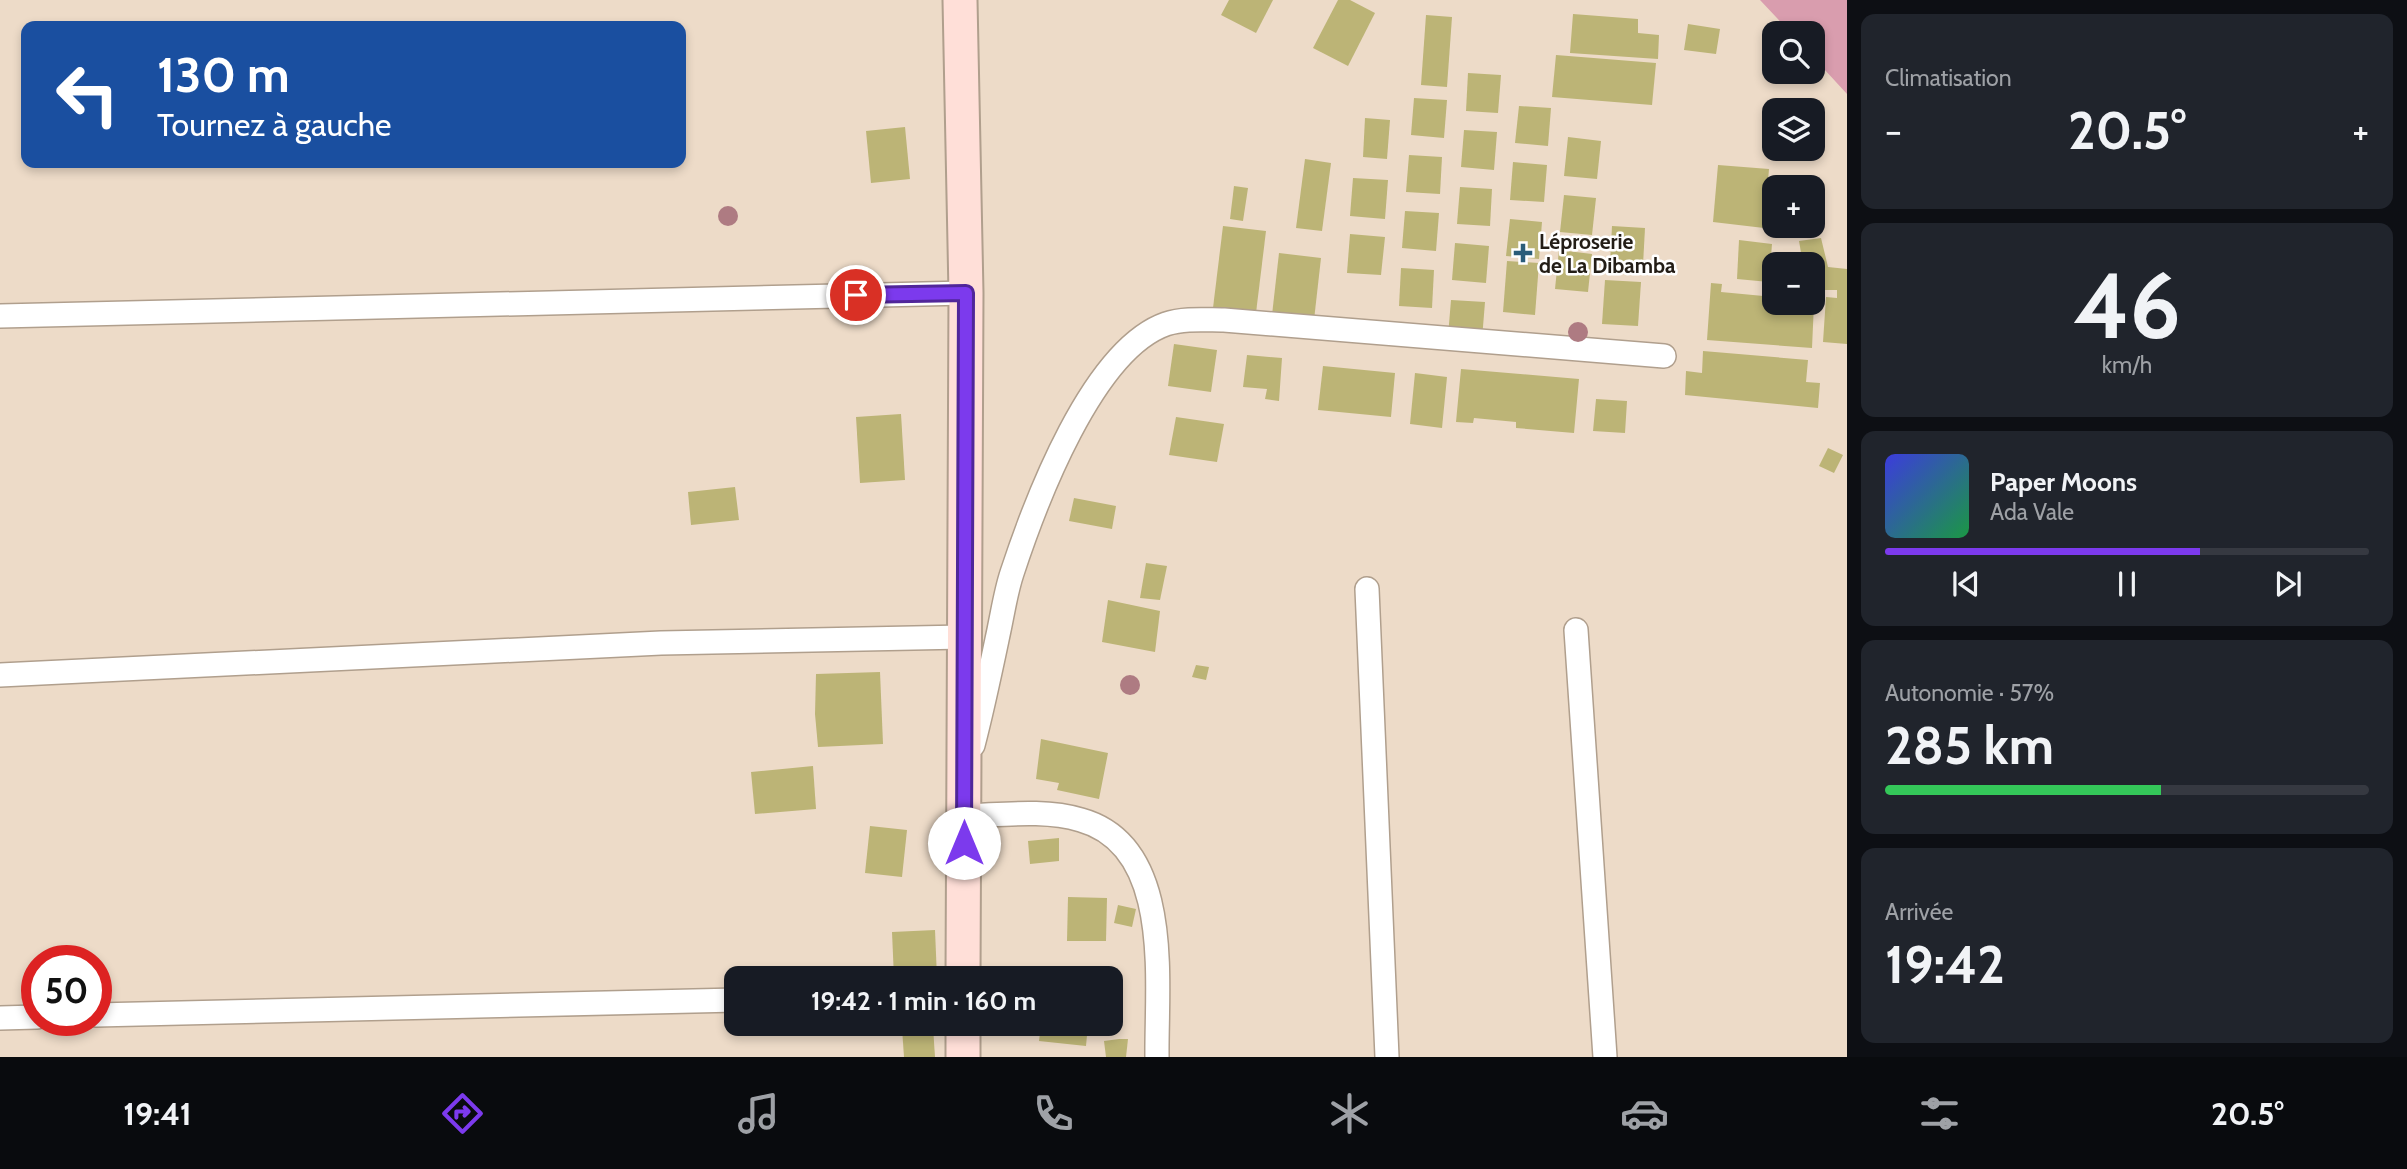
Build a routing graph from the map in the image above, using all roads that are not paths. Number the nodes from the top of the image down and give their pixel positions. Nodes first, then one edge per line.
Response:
1 (960, 0) edge
2 (966, 293) junction
3 (0, 316) edge
4 (1664, 356) dead end
5 (1367, 589) dead end
6 (1576, 630) dead end
7 (964, 638) junction
8 (0, 675) edge
9 (964, 782) junction
10 (964, 816) junction
11 (963, 966) edge
12 (724, 1000) edge
13 (112, 1015) edge
14 (21, 1017) edge
15 (0, 1018) edge
16 (963, 1036) edge
17 (963, 1057) edge
18 (1157, 1057) edge
19 (1387, 1057) edge
20 (1605, 1057) edge

1 - 2 main road
2 - 3 street
2 - 7 main road
4 - 9 street
5 - 19 street
6 - 20 street
7 - 8 street
7 - 9 main road
9 - 10 main road
10 - 11 main road
10 - 18 street
12 - 13 street
14 - 15 street
16 - 17 main road

